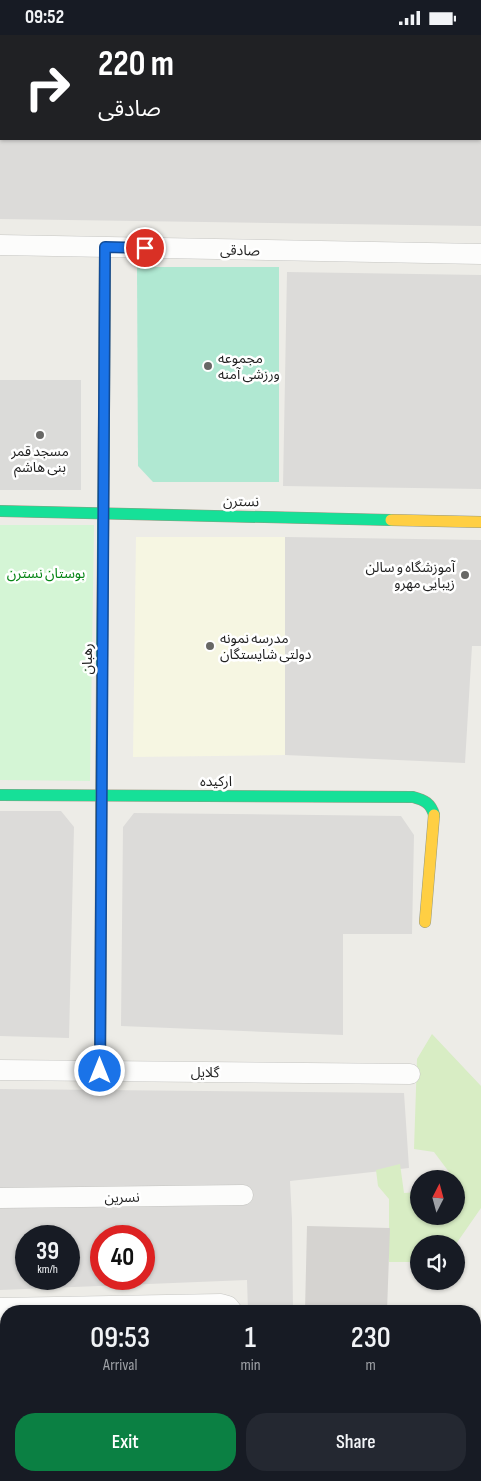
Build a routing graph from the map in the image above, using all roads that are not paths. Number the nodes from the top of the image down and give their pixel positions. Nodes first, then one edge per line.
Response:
1 (0, 245) edge
2 (105, 247) junction
3 (481, 254) edge
4 (0, 511) edge
5 (103, 513) junction
6 (481, 522) edge
7 (0, 795) edge
8 (102, 796) junction
9 (424, 922) dead end
10 (0, 1070) edge
11 (100, 1071) junction
12 (410, 1074) dead end
13 (243, 1195) dead end
14 (0, 1198) edge
15 (166, 1305) edge
16 (224, 1305) edge

1 - 2 street, صادقی
2 - 3 street, صادقی
2 - 5 street, رهبان
4 - 5 street, نسترن
5 - 6 street, نسترن
5 - 8 street, رهبان
7 - 8 street, ارکیده
8 - 9 street, ارکیده
8 - 11 street, رهبان
10 - 11 street, گلایل
11 - 12 street, گلایل
13 - 14 street, نسرین
15 - 16 street

